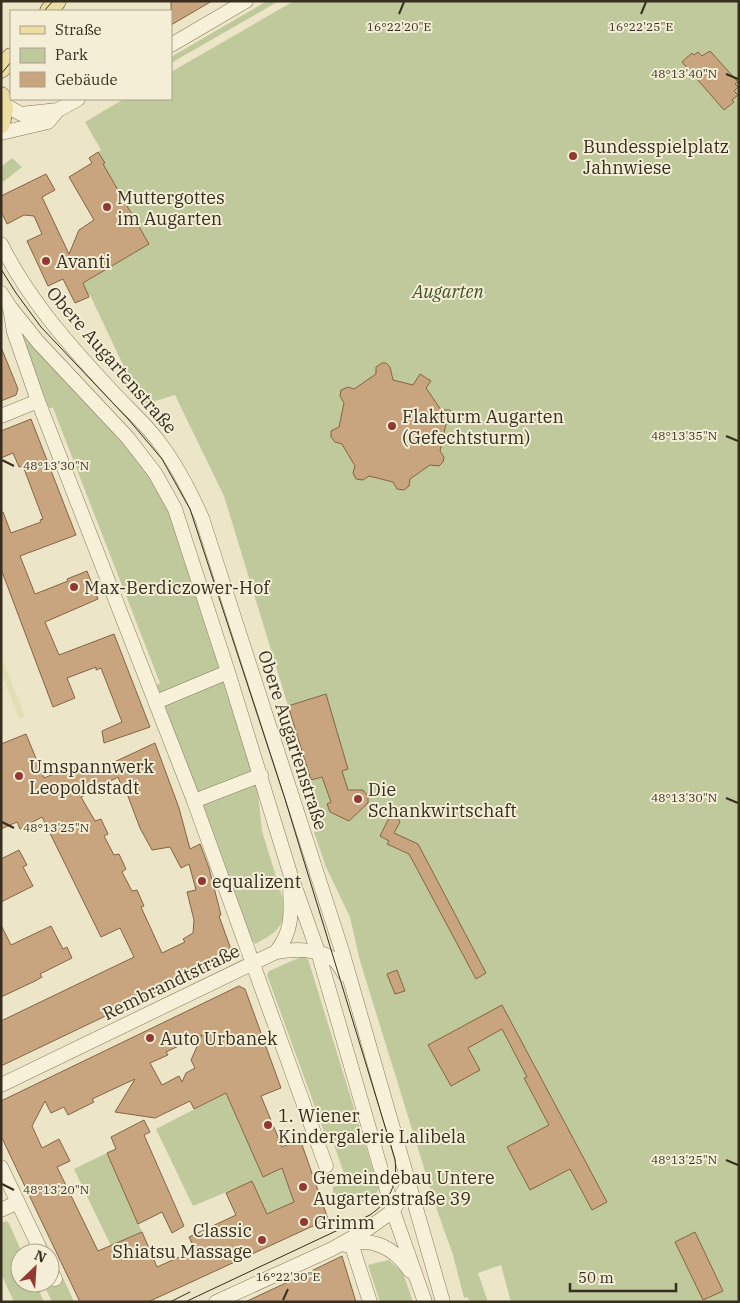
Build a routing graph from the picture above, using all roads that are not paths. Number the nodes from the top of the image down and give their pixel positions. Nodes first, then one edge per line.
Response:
1 (246, 1) edge
2 (172, 44) edge
3 (10, 58) edge
4 (1, 69) edge
5 (2, 100) edge
6 (76, 100) edge
7 (58, 110) junction
8 (1, 124) edge
9 (1, 133) edge
10 (1, 244) edge
11 (1, 293) edge
12 (10, 307) junction
13 (38, 401) junction
14 (1, 416) edge
15 (228, 672) junction
16 (156, 702) junction
17 (261, 775) junction
18 (194, 801) junction
19 (290, 873) junction
20 (276, 952) junction
21 (318, 952) junction
22 (252, 964) junction
23 (352, 983) junction
24 (1, 1085) edge
25 (326, 1166) dead end
26 (1, 1167) edge
27 (409, 1182) junction
28 (18, 1202) junction
29 (1, 1210) edge
30 (393, 1211) junction
31 (37, 1243) edge
32 (351, 1243) junction
33 (332, 1249) junction
34 (420, 1286) junction
35 (216, 1302) edge
36 (370, 1302) edge
37 (425, 1302) edge
38 (443, 1302) edge

1 - 2 street
3 - 4 main road
5 - 7 street
5 - 8 main road
6 - 7 street
7 - 9 street
10 - 23 street, Obere Augartenstraße
11 - 12 street
12 - 13 street
12 - 15 street
13 - 14 street
13 - 16 street
15 - 16 street
15 - 17 street
16 - 18 street
17 - 18 street
17 - 19 street
18 - 22 street
19 - 20 street
19 - 21 street
20 - 21 street, Rembrandtstraße
20 - 22 street, Rembrandtstraße
21 - 23 street, Rembrandtstraße
21 - 30 street
22 - 24 street, Rembrandtstraße
22 - 25 street
23 - 27 street, Obere Augartenstraße
26 - 28 street
27 - 30 street
27 - 38 street, Obere Augartenstraße
28 - 29 street
28 - 31 street
30 - 33 street
30 - 34 street
32 - 33 street
32 - 34 street
32 - 36 street
33 - 35 street
34 - 37 street

